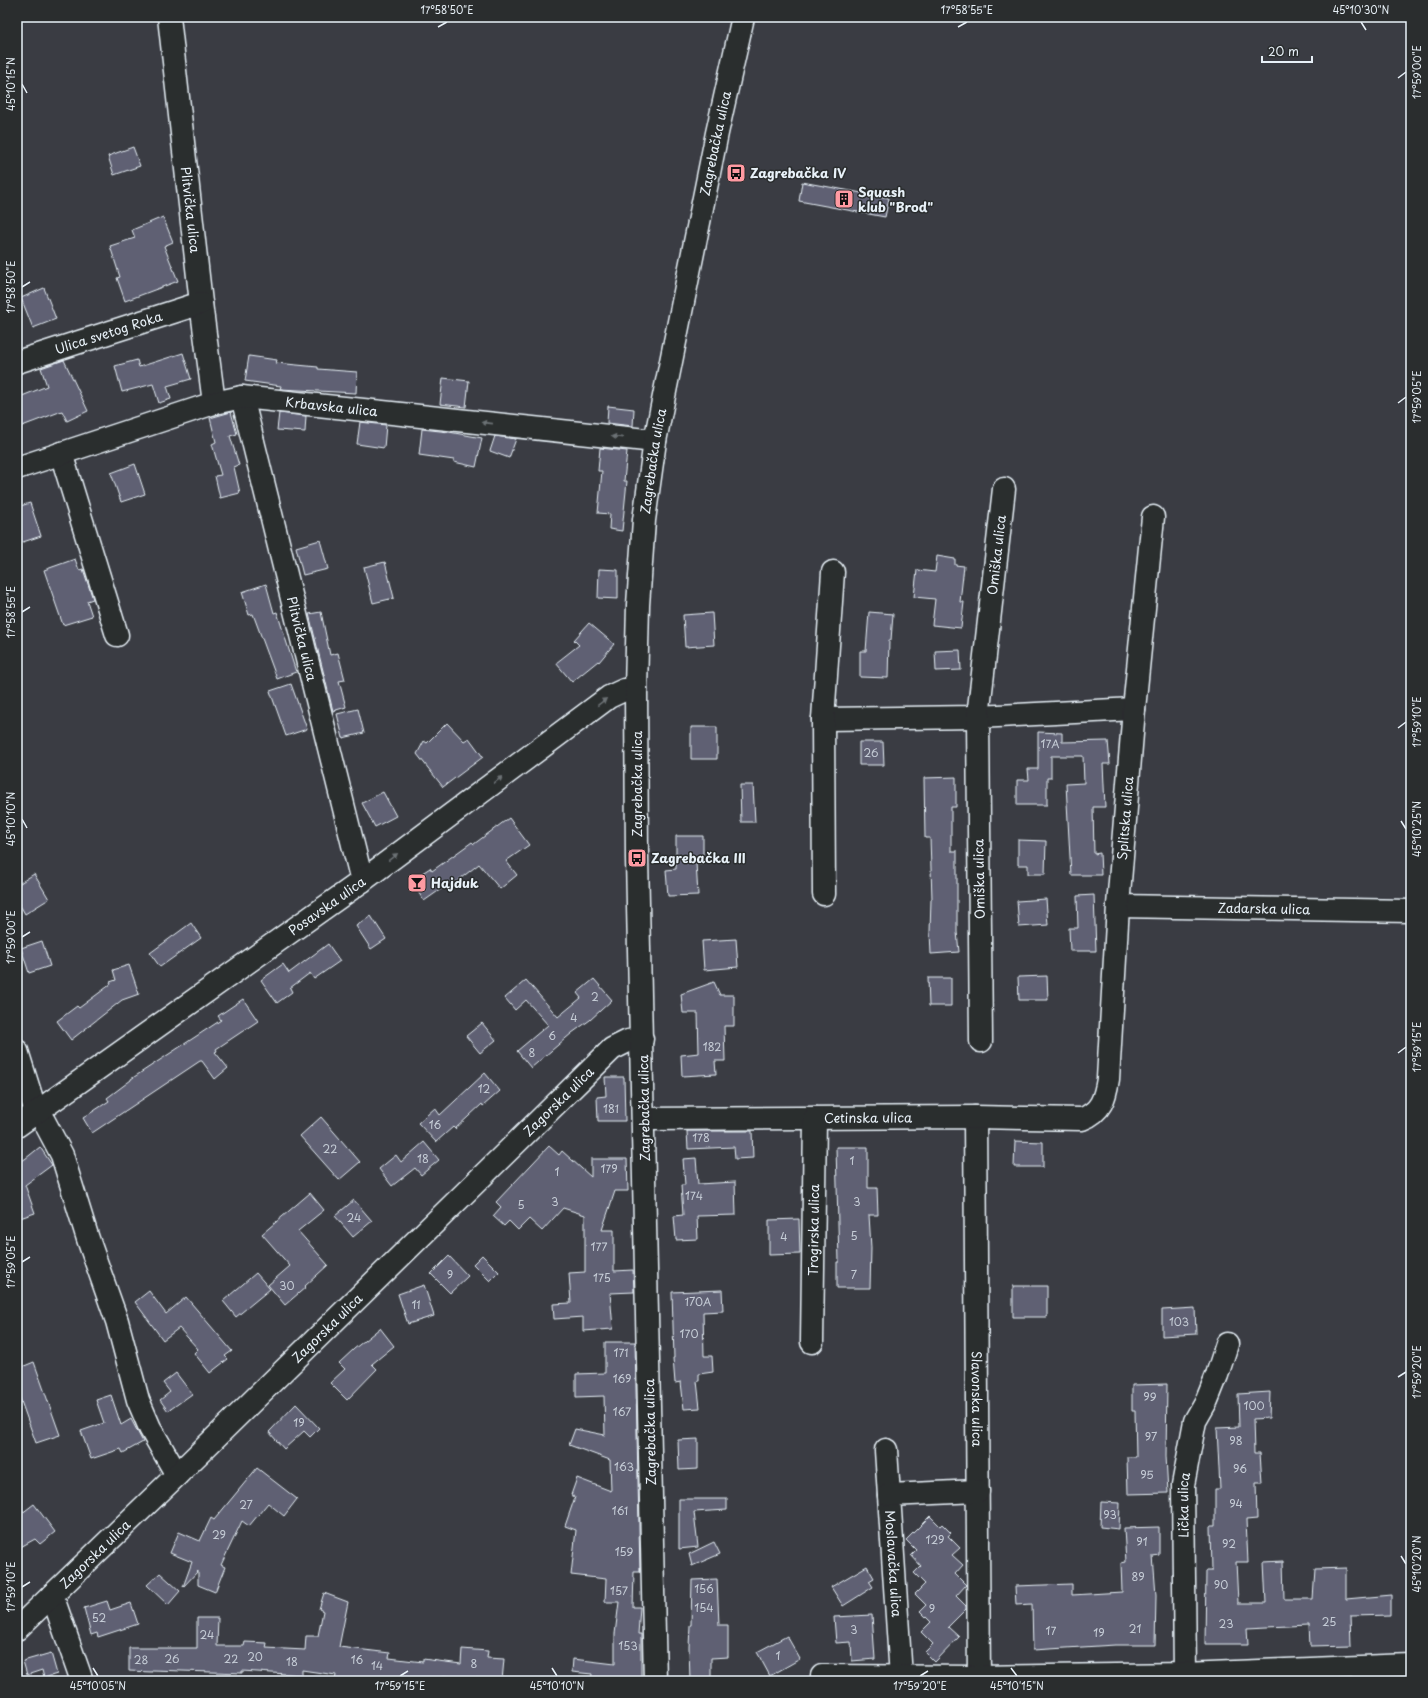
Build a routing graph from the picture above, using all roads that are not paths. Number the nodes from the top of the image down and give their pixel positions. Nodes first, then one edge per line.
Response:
1 (169, 17) edge
2 (743, 17) edge
3 (201, 303) junction
4 (17, 362) edge
5 (242, 397) junction
6 (214, 403) junction
7 (655, 441) junction
8 (61, 453) junction
9 (17, 468) edge
10 (1004, 489) dead end
11 (1153, 517) dead end
12 (833, 572) dead end
13 (116, 635) dead end
14 (636, 690) junction
15 (1134, 709) junction
16 (978, 716) junction
17 (823, 719) junction
18 (362, 881) junction
19 (824, 894) dead end
20 (1118, 906) junction
21 (1411, 911) edge
22 (642, 1039) junction
23 (981, 1041) dead end
24 (17, 1051) edge
25 (36, 1112) junction
26 (1091, 1116) joint
27 (975, 1117) junction
28 (815, 1118) junction
29 (644, 1119) junction
30 (17, 1126) edge
31 (812, 1342) dead end
32 (1227, 1344) dead end
33 (886, 1450) dead end
34 (177, 1475) junction
35 (978, 1491) junction
36 (889, 1495) junction
37 (52, 1595) junction
38 (17, 1629) edge
39 (1411, 1665) edge
40 (1185, 1674) junction
41 (822, 1676) dead end
42 (901, 1677) junction
43 (979, 1679) edge
44 (82, 1681) edge
45 (655, 1681) edge

1 - 3 street, Plitvička ulica
2 - 7 street, Zagrebačka ulica
3 - 4 street, Ulica svetog Roka
3 - 6 street, Plitvička ulica
5 - 6 street, Krbavska ulica
7 -> 5 street, Krbavska ulica
5 - 18 street, Plitvička ulica
6 - 8 street, Krbavska ulica
7 - 14 street, Zagrebačka ulica
8 - 9 street, Krbavska ulica
8 - 13 street
10 - 16 street, Omiška ulica
11 - 15 street, Splitska ulica
12 - 17 street
18 -> 14 street, Posavska ulica
14 - 22 street, Zagrebačka ulica
15 - 16 street
15 - 20 street, Splitska ulica
16 - 17 street
16 - 23 street, Omiška ulica
17 - 19 street
18 - 25 street, Posavska ulica
20 - 21 street, Zadarska ulica
20 - 26 street, Splitska ulica
22 - 29 street, Zagrebačka ulica
22 - 34 street, Zagorska ulica
24 - 25 street
25 - 30 street, Posavska ulica
25 - 34 street
26 - 27 street, Cetinska ulica
27 - 28 street, Cetinska ulica
27 - 35 street, Slavonska ulica
28 - 29 street, Cetinska ulica
28 - 31 street, Trogirska ulica
29 - 45 street, Zagrebačka ulica
32 - 40 street, Lička ulica
33 - 36 street, Moslavačka ulica
34 - 37 street, Zagorska ulica
35 - 36 street
35 - 43 street, Slavonska ulica
36 - 42 street, Moslavačka ulica
37 - 38 street, Zagorska ulica
37 - 44 street
39 - 40 street
40 - 43 street
41 - 42 street
42 - 43 street

